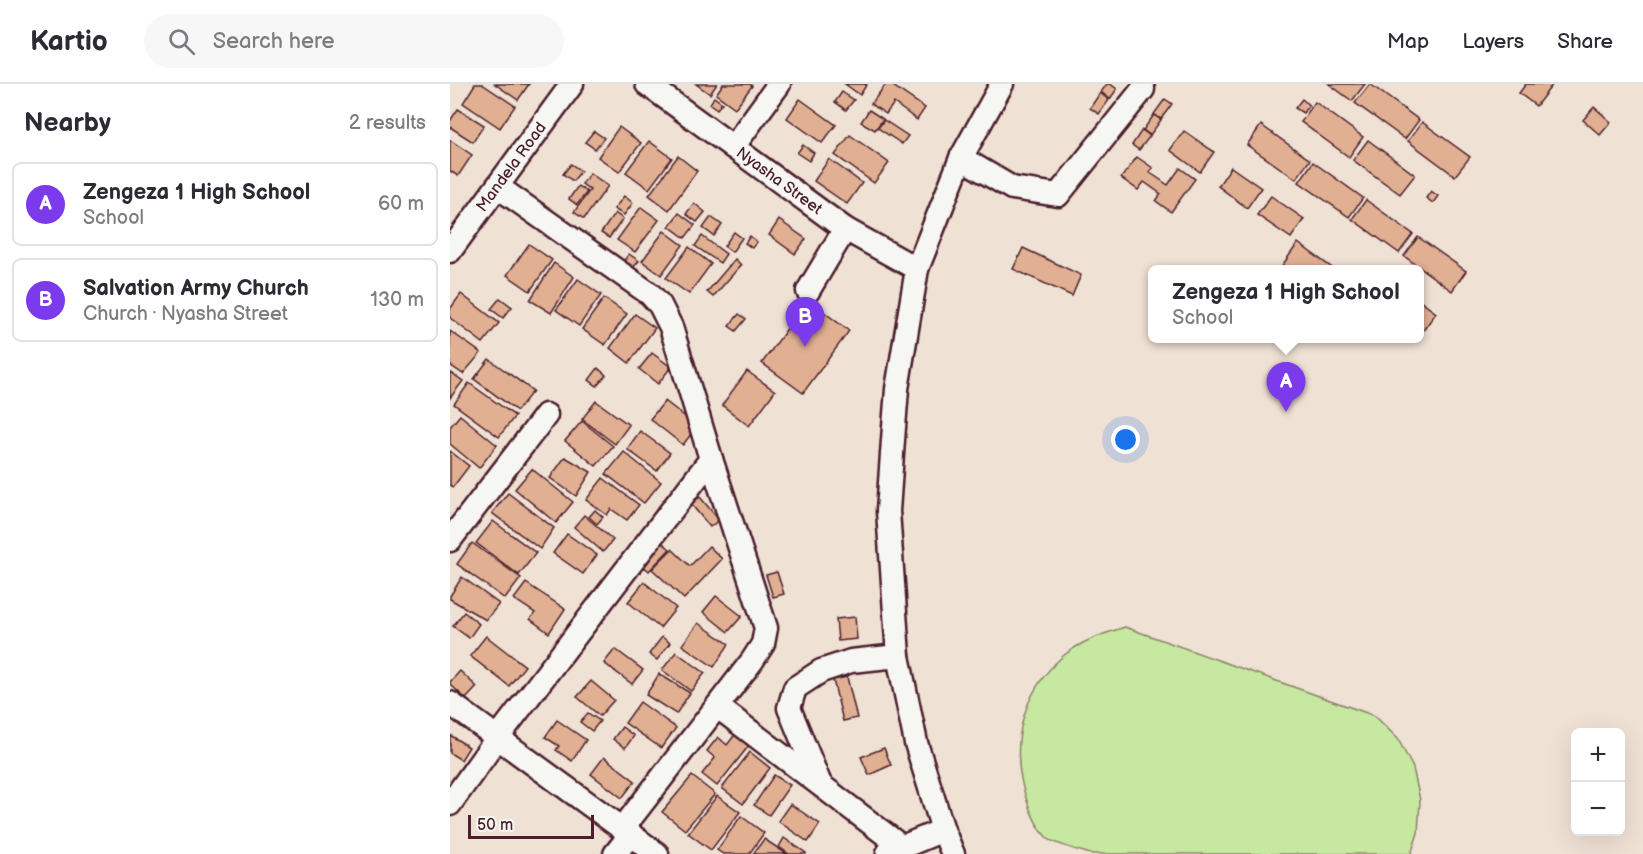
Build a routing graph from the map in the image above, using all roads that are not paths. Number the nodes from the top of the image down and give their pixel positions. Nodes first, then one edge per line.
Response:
1 (572, 84) edge
2 (647, 84) edge
3 (779, 84) edge
4 (1002, 84) edge
5 (1143, 89) dead end
6 (733, 147) junction
7 (962, 158) junction
8 (498, 187) junction
9 (845, 229) junction
10 (450, 251) edge
11 (917, 269) junction
12 (808, 291) dead end
13 (546, 415) dead end
14 (711, 459) junction
15 (450, 540) edge
16 (898, 656) junction
17 (450, 703) edge
18 (718, 707) junction
19 (498, 736) junction
20 (820, 784) junction
21 (450, 804) edge
22 (943, 830) junction
23 (627, 831) junction
24 (894, 851) edge
25 (615, 854) edge
26 (657, 854) edge
27 (953, 854) edge

1 - 8 street, Mandela Road
2 - 6 street, Nyasha Street
3 - 6 street
4 - 7 street
5 - 7 street
6 - 9 street, Nyasha Street
7 - 11 street
8 - 10 street, Mandela Road
8 - 14 street
9 - 11 street, Nyasha Street
9 - 12 street
11 - 16 street
13 - 15 street
14 - 18 street
14 - 19 street
16 - 20 street
16 - 22 street
17 - 19 street
18 - 20 street
18 - 23 street
19 - 21 street
19 - 23 street
20 - 24 street
22 - 24 street
22 - 27 street
23 - 25 street
23 - 26 street

